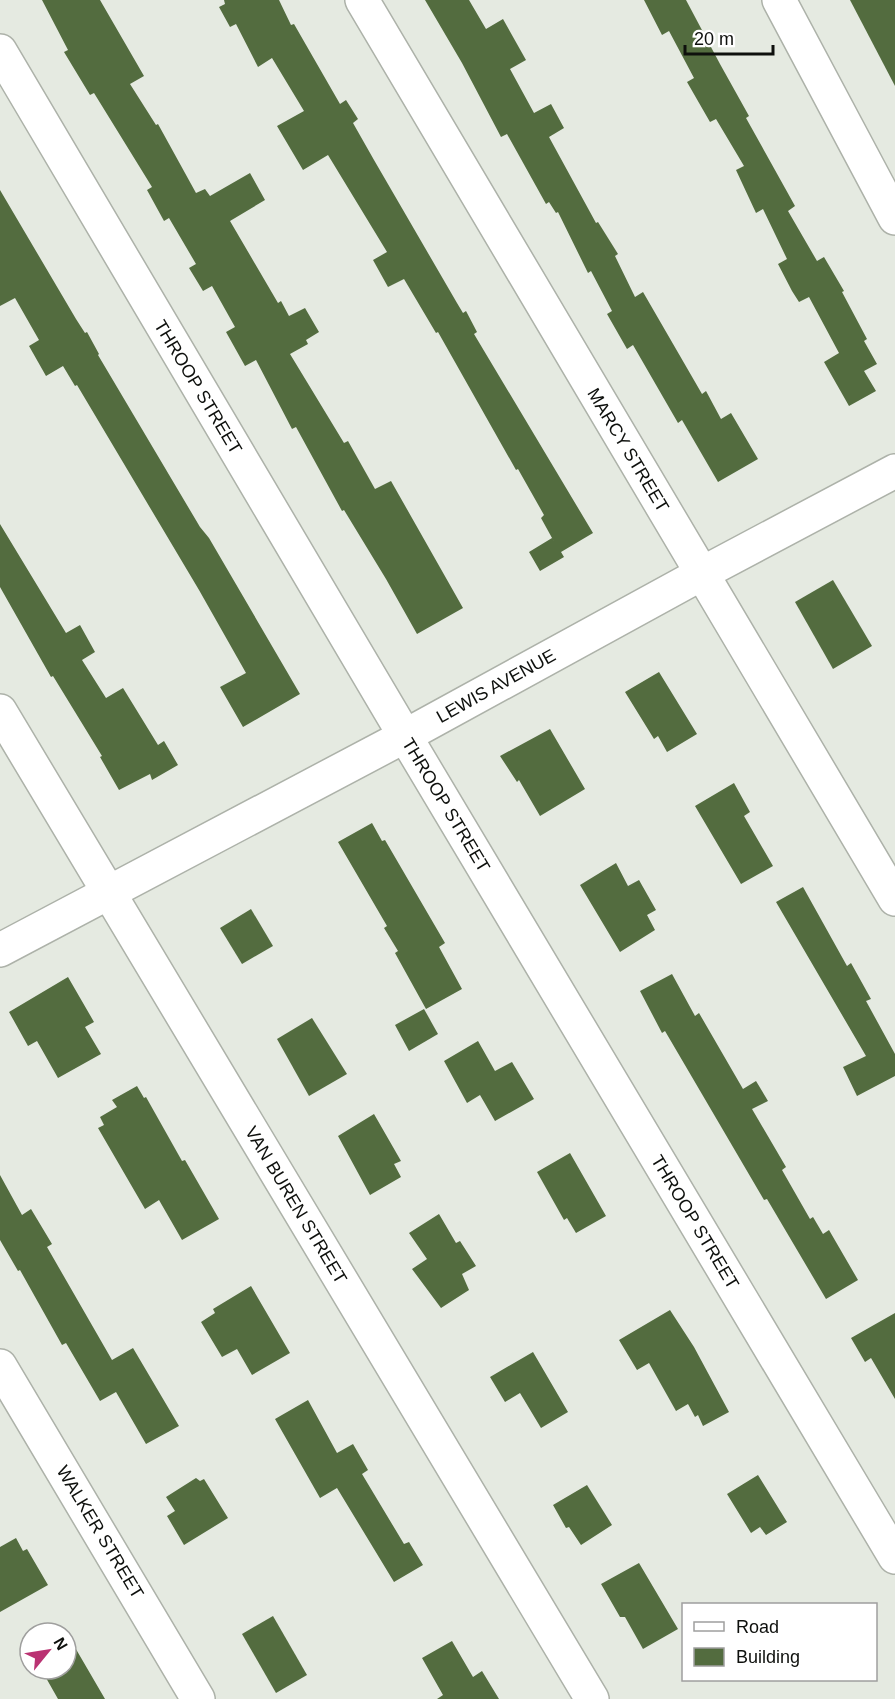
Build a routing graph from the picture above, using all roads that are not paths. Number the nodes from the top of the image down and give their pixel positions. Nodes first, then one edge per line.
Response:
1 (362, 0) edge
2 (779, 0) edge
3 (0, 51) edge
4 (895, 218) edge
5 (895, 471) edge
6 (701, 574) junction
7 (0, 711) edge
8 (405, 736) junction
9 (109, 893) junction
10 (895, 899) edge
11 (0, 950) edge
12 (0, 1366) edge
13 (895, 1557) edge
14 (198, 1699) edge
15 (592, 1699) edge

1 - 6 street, MARCY STREET
2 - 4 street
3 - 8 street, THROOP STREET
5 - 6 street, LEWIS AVENUE
6 - 8 street, LEWIS AVENUE
6 - 10 street, MARCY STREET
7 - 9 street, VAN BUREN STREET
8 - 9 street, LEWIS AVENUE
8 - 13 street, THROOP STREET
9 - 11 street, LEWIS AVENUE
9 - 15 street, VAN BUREN STREET
12 - 14 street, WALKER STREET

